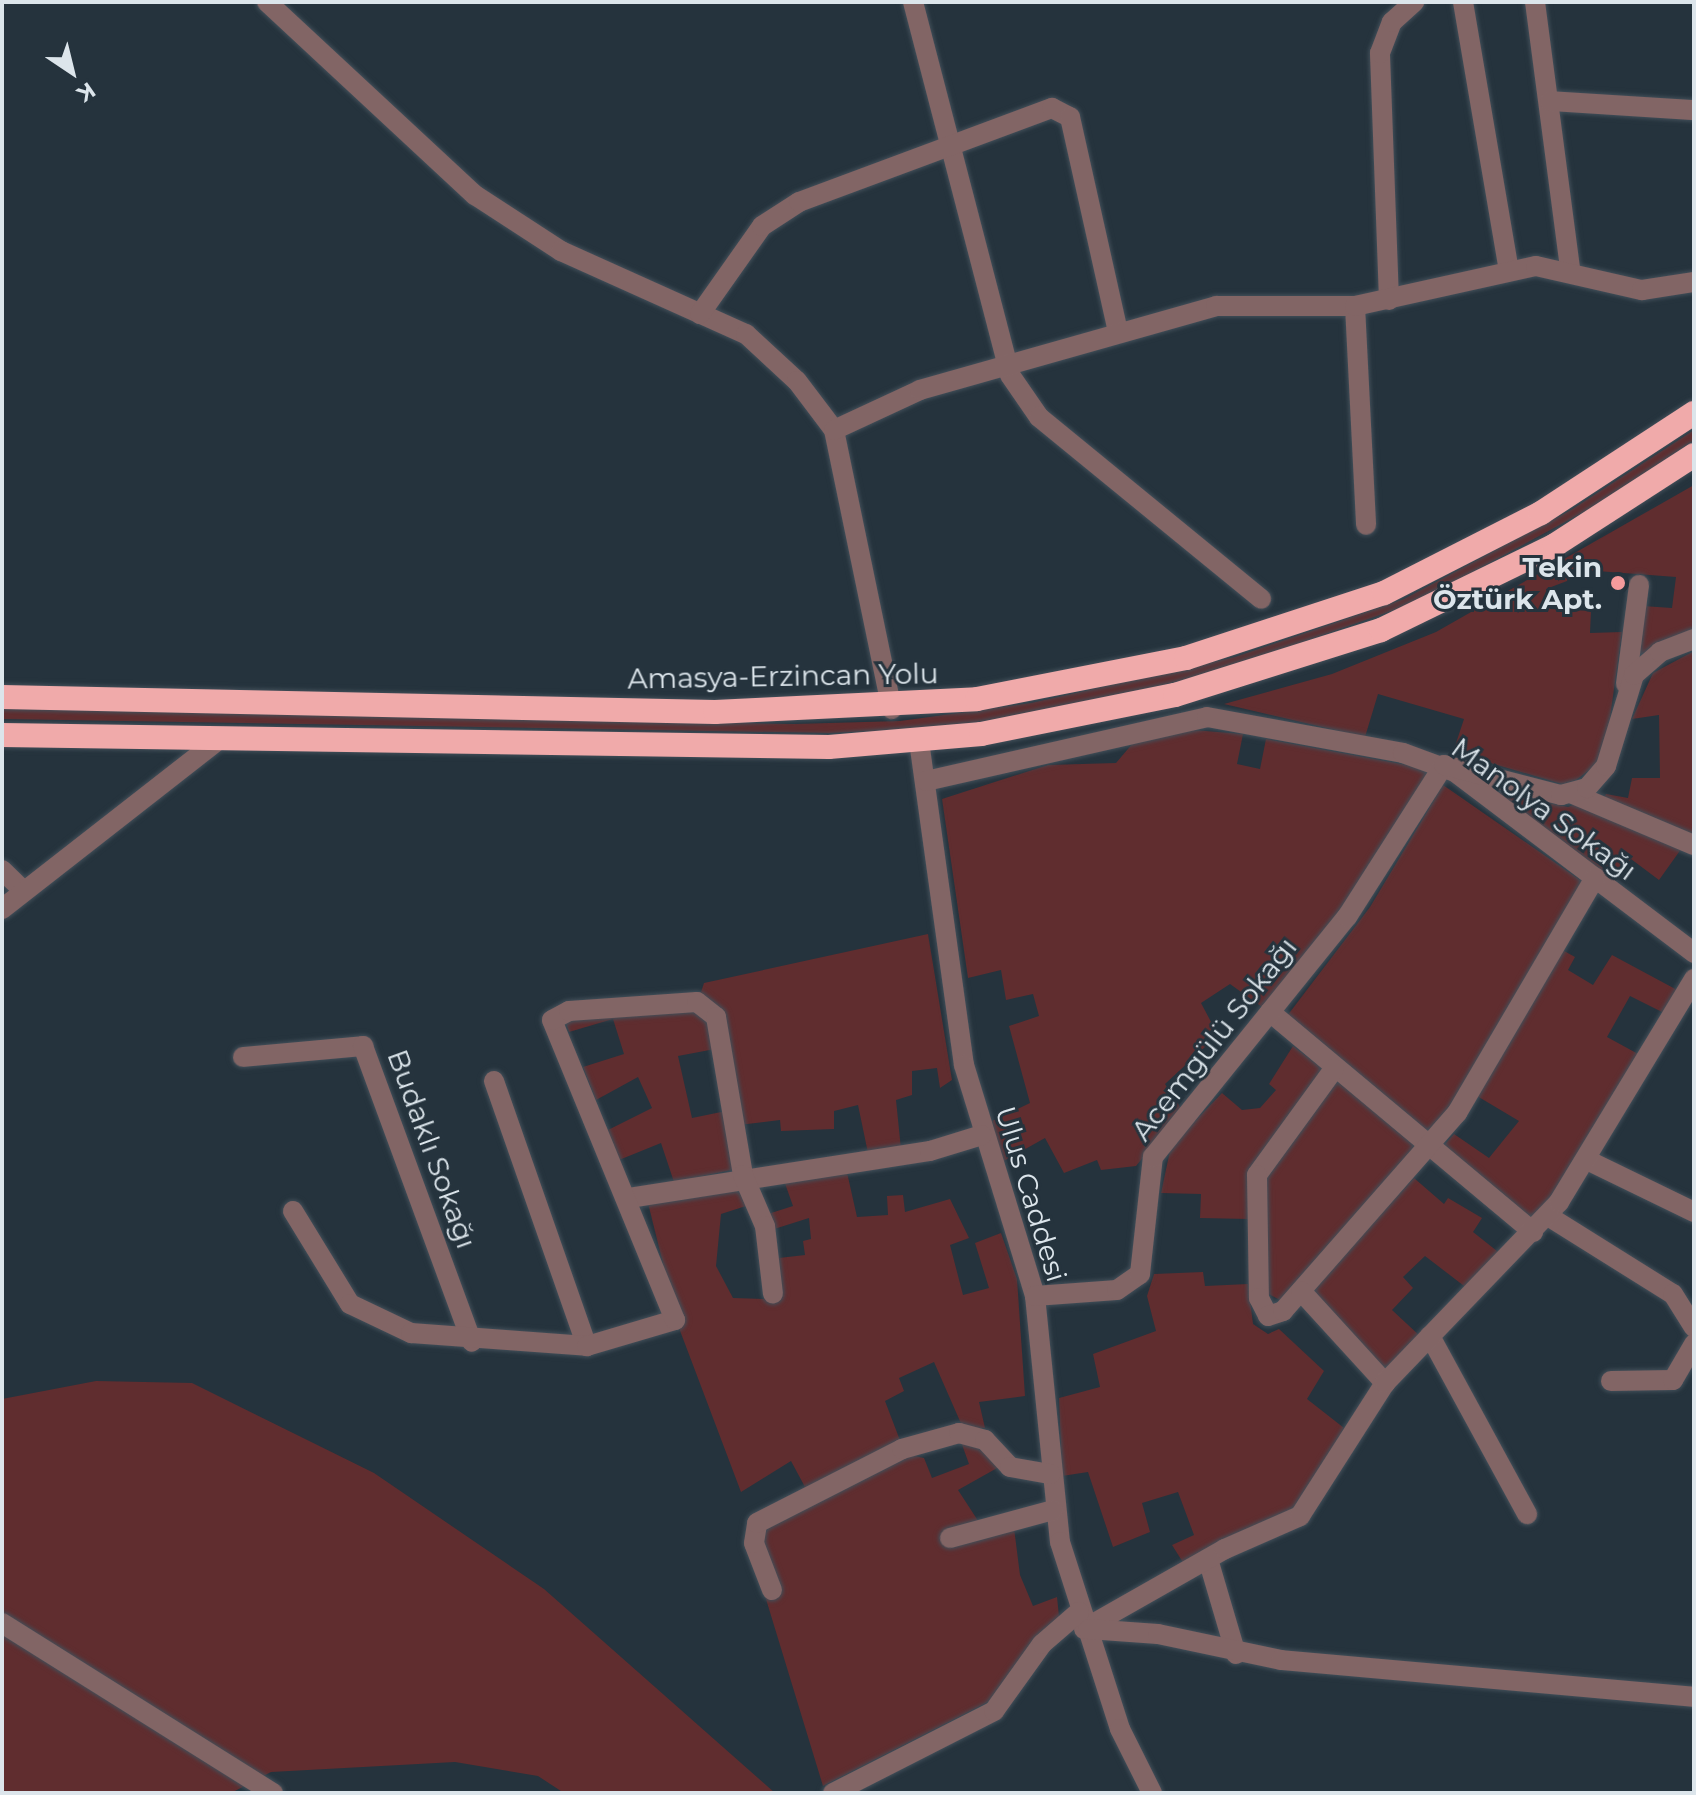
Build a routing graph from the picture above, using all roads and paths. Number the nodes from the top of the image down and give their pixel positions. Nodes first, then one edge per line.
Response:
1 (267, 2) edge
2 (913, 2) edge
3 (1414, 2) edge
4 (1463, 2) edge
5 (1535, 2) edge
6 (1550, 101) junction
7 (1694, 110) edge
8 (952, 144) junction
9 (1570, 269) junction
10 (1509, 270) junction
11 (1694, 282) edge
12 (1389, 300) junction
13 (1355, 306) junction
14 (700, 314) junction
15 (1118, 332) junction
16 (1007, 363) junction
17 (1694, 413) edge
18 (834, 430) junction
19 (1694, 455) edge
20 (1366, 525) dead end
21 (1639, 585) dead end
22 (1261, 599) dead end
23 (1694, 639) edge
24 (1624, 692) junction
25 (2, 697) edge
26 (892, 709) junction
27 (2, 735) edge
28 (221, 738) junction
29 (919, 741) junction
30 (1444, 765) junction
31 (926, 781) junction
32 (1573, 794) junction
33 (1694, 845) edge
34 (2, 870) edge
35 (1595, 878) junction
36 (24, 891) junction
37 (2, 909) edge
38 (1694, 953) edge
39 (1694, 979) edge
40 (1270, 1012) junction
41 (243, 1057) dead end
42 (1334, 1069) junction
43 (494, 1081) dead end
44 (982, 1135) junction
45 (1429, 1149) junction
46 (1587, 1160) junction
47 (743, 1175) junction
48 (629, 1198) junction
49 (293, 1211) dead end
50 (1694, 1212) edge
51 (1548, 1216) junction
52 (1533, 1232) junction
53 (1301, 1291) junction
54 (773, 1294) dead end
55 (1035, 1296) junction
56 (1694, 1327) edge
57 (1430, 1336) junction
58 (472, 1342) junction
59 (1694, 1344) edge
60 (587, 1346) junction
61 (1611, 1381) dead end
62 (1385, 1383) junction
63 (1050, 1474) junction
64 (1053, 1510) junction
65 (1527, 1514) dead end
66 (950, 1538) dead end
67 (1208, 1559) junction
68 (772, 1590) dead end
69 (1082, 1621) junction
70 (2, 1623) edge
71 (1236, 1654) junction
72 (1694, 1697) edge
73 (273, 1793) edge
74 (833, 1793) edge
75 (1152, 1793) edge

1 - 14 street
2 - 8 street
3 - 12 street
4 - 10 street
5 - 6 street
6 - 7 street
6 - 9 street
8 - 14 street
8 - 15 street
8 - 16 street
9 - 10 street
9 - 11 street
10 - 12 street
12 - 13 street
13 - 15 street
13 - 20 street
14 - 18 street
15 - 16 street
16 - 18 street
16 - 22 street
17 - 26 highway, Amasya-Erzincan Yolu
18 - 26 street
19 - 29 highway
21 - 24 street
23 - 24 street
24 - 32 street
25 - 26 highway, Amasya-Erzincan Yolu
27 - 28 highway
28 - 29 highway
28 - 36 street
29 - 31 street, Ulus Caddesi
30 - 31 street, Manolya Sokağı
30 - 32 street
30 - 35 street, Manolya Sokağı
30 - 40 street, Acemgülü Sokağı
31 - 44 street, Ulus Caddesi
32 - 33 street
34 - 36 street
35 - 38 street, Manolya Sokağı
35 - 45 street
36 - 37 street
39 - 46 street
40 - 42 street
40 - 55 street, Acemgülü Sokağı
41 - 58 street, Budaklı Sokağı
42 - 45 street
42 - 53 street
43 - 60 street
44 - 47 street
44 - 55 street, Ulus Caddesi
45 - 52 street
45 - 53 street
46 - 50 street
46 - 51 street
47 - 48 street
47 - 48 street
47 - 54 street
48 - 60 street
49 - 58 street
51 - 52 street
51 - 56 street
52 - 57 street
53 - 62 street
55 - 63 street, Ulus Caddesi
57 - 62 street
57 - 65 street
58 - 60 street
59 - 61 street
62 - 67 street
63 - 64 street, Ulus Caddesi
63 - 68 street
64 - 66 street
64 - 69 street, Ulus Caddesi
67 - 69 street
67 - 71 street
69 - 71 street
69 - 74 street
69 - 75 street, Ulus Caddesi
70 - 73 street
71 - 72 street

